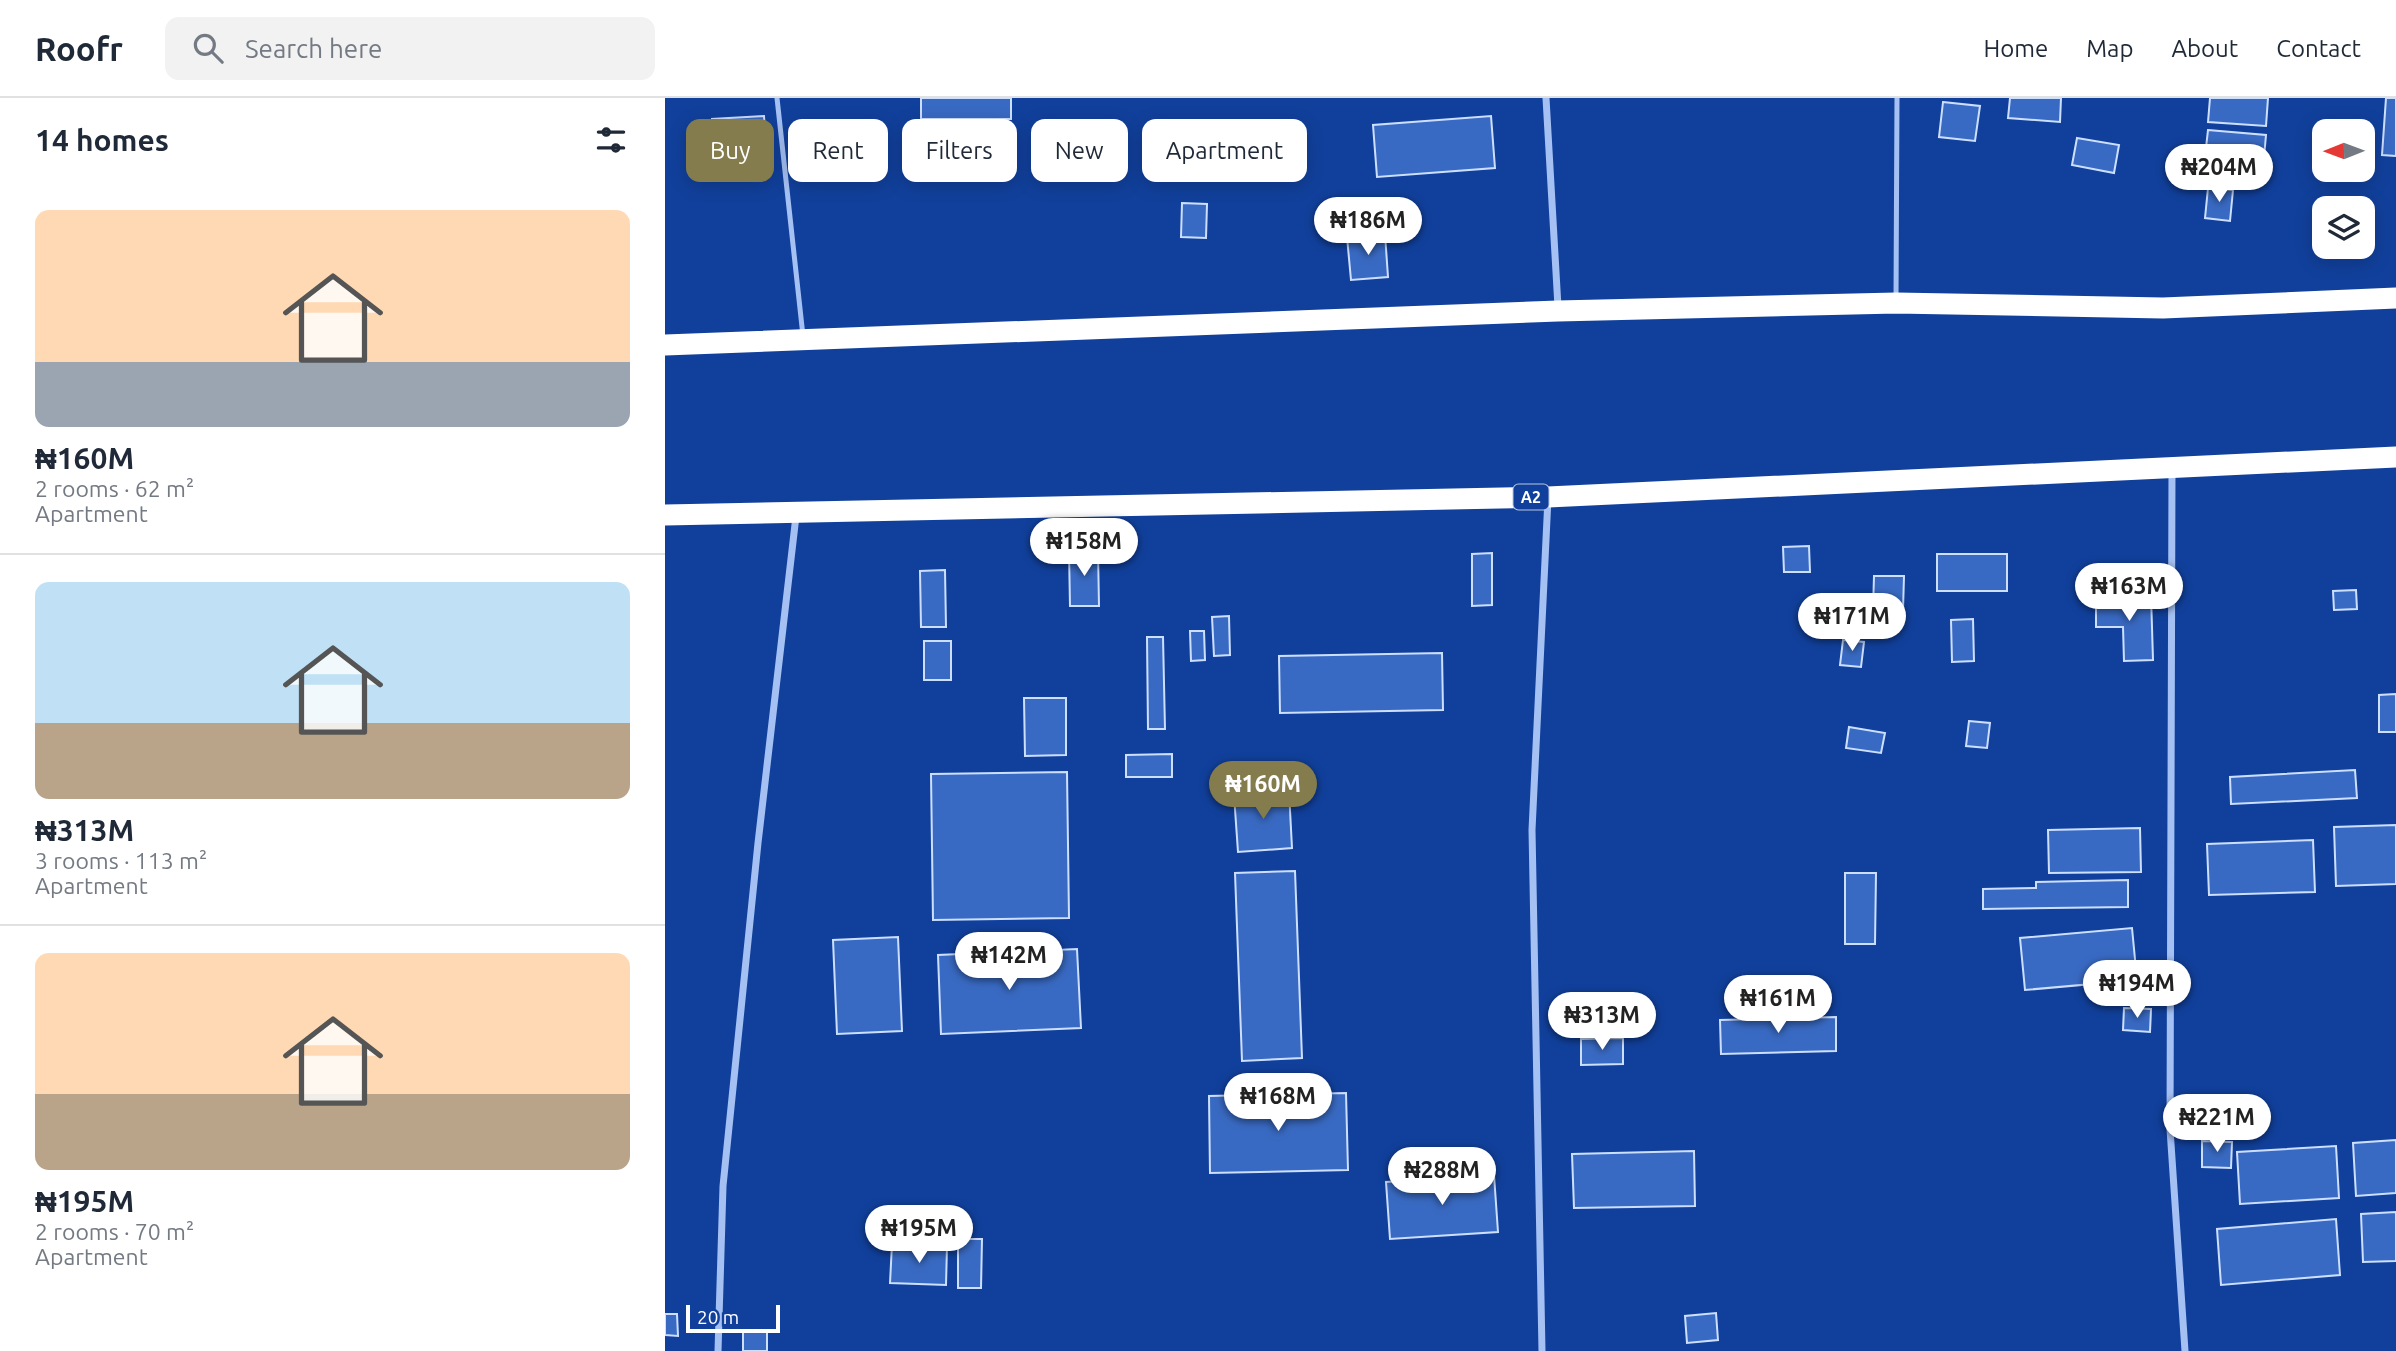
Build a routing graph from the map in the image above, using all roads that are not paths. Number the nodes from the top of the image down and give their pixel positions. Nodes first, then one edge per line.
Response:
1 (777, 98) edge
2 (1546, 98) edge
3 (1897, 98) edge
4 (2396, 298) edge
5 (1896, 303) junction
6 (1558, 311) junction
7 (803, 339) junction
8 (665, 345) edge
9 (2396, 457) edge
10 (2172, 466) junction
11 (1548, 497) junction
12 (797, 510) junction
13 (665, 515) edge
14 (718, 1351) edge
15 (1542, 1351) edge
16 (2185, 1351) edge

1 - 7 lane
2 - 6 street
3 - 5 lane
4 - 5 highway
5 - 6 highway
6 - 7 highway
7 - 8 highway
9 - 10 highway, A2
10 - 11 highway, A2
10 - 16 street
11 - 12 highway, A2
11 - 15 street
12 - 13 highway, A2
12 - 14 street

